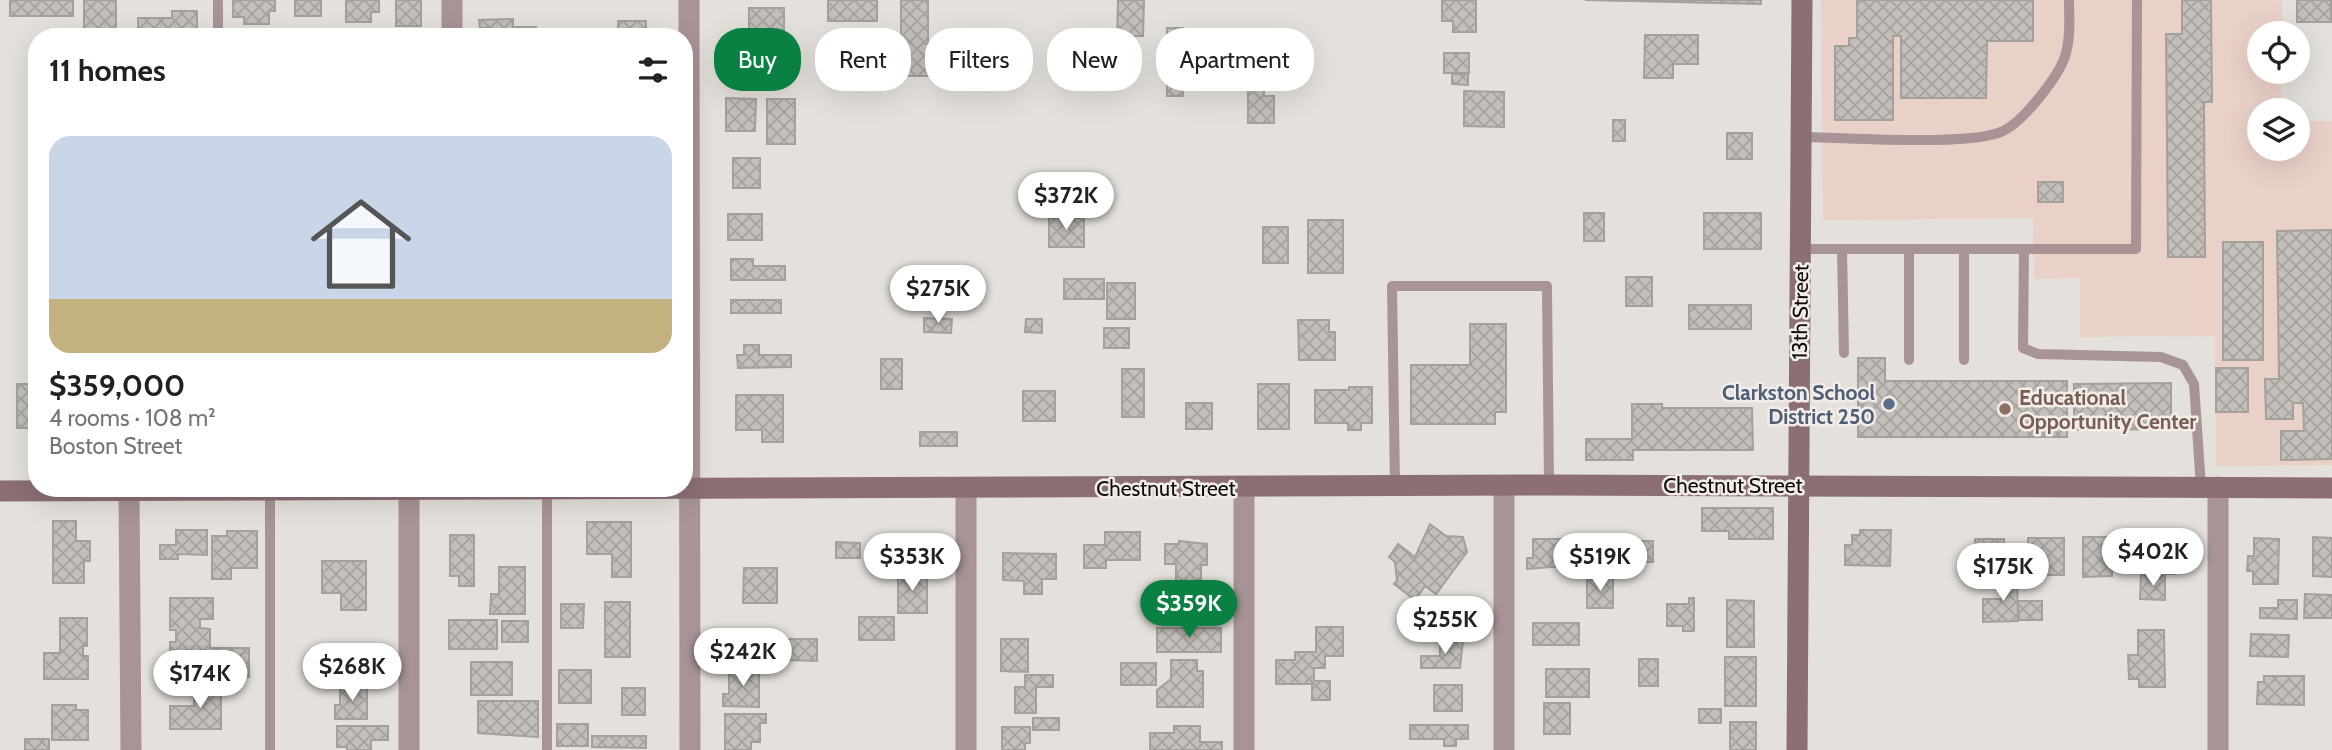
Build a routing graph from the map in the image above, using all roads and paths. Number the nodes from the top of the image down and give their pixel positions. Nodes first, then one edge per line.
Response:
1 (218, 0) edge
2 (452, 0) edge
3 (689, 0) edge
4 (1802, 0) edge
5 (2068, 0) edge
6 (2137, 0) edge
7 (218, 28) edge
8 (452, 28) edge
9 (689, 28) edge
10 (1801, 137) junction
11 (1800, 249) junction
12 (1842, 249) junction
13 (1909, 249) junction
14 (1964, 249) junction
15 (2024, 249) junction
16 (1844, 353) dead end
17 (1909, 360) dead end
18 (1964, 360) dead end
19 (1549, 485) junction
20 (1798, 485) junction
21 (1395, 486) junction
22 (1504, 486) junction
23 (1244, 487) junction
24 (2209, 487) junction
25 (2332, 488) edge
26 (693, 489) edge
27 (966, 489) junction
28 (0, 491) edge
29 (28, 491) edge
30 (129, 497) edge
31 (270, 497) edge
32 (409, 497) edge
33 (547, 497) edge
34 (688, 497) edge
35 (131, 750) edge
36 (270, 750) edge
37 (409, 750) edge
38 (547, 750) edge
39 (690, 750) edge
40 (966, 750) edge
41 (1244, 750) edge
42 (1504, 750) edge
43 (1797, 750) edge
44 (2217, 750) edge

1 - 7 lane
2 - 8 street
3 - 9 street
4 - 10 street, 13th Street
5 - 10 lane
6 - 15 lane
10 - 11 street, 13th Street
11 - 12 lane
11 - 20 street, 13th Street
12 - 13 lane
12 - 16 lane
13 - 14 lane
13 - 17 lane
14 - 15 lane
14 - 18 lane
15 - 24 lane
19 - 20 street, Chestnut Street
19 - 21 lane
19 - 22 street, Chestnut Street
20 - 24 street, Chestnut Street
20 - 43 street, 13th Street
21 - 22 street, Chestnut Street
21 - 23 street, Chestnut Street
22 - 42 street
23 - 27 street, Chestnut Street
23 - 41 street
24 - 25 street, Chestnut Street
24 - 44 street
26 - 27 street, Chestnut Street
27 - 40 street
28 - 29 street, Chestnut Street
30 - 35 street
31 - 36 lane
32 - 37 street
33 - 38 lane
34 - 39 street

